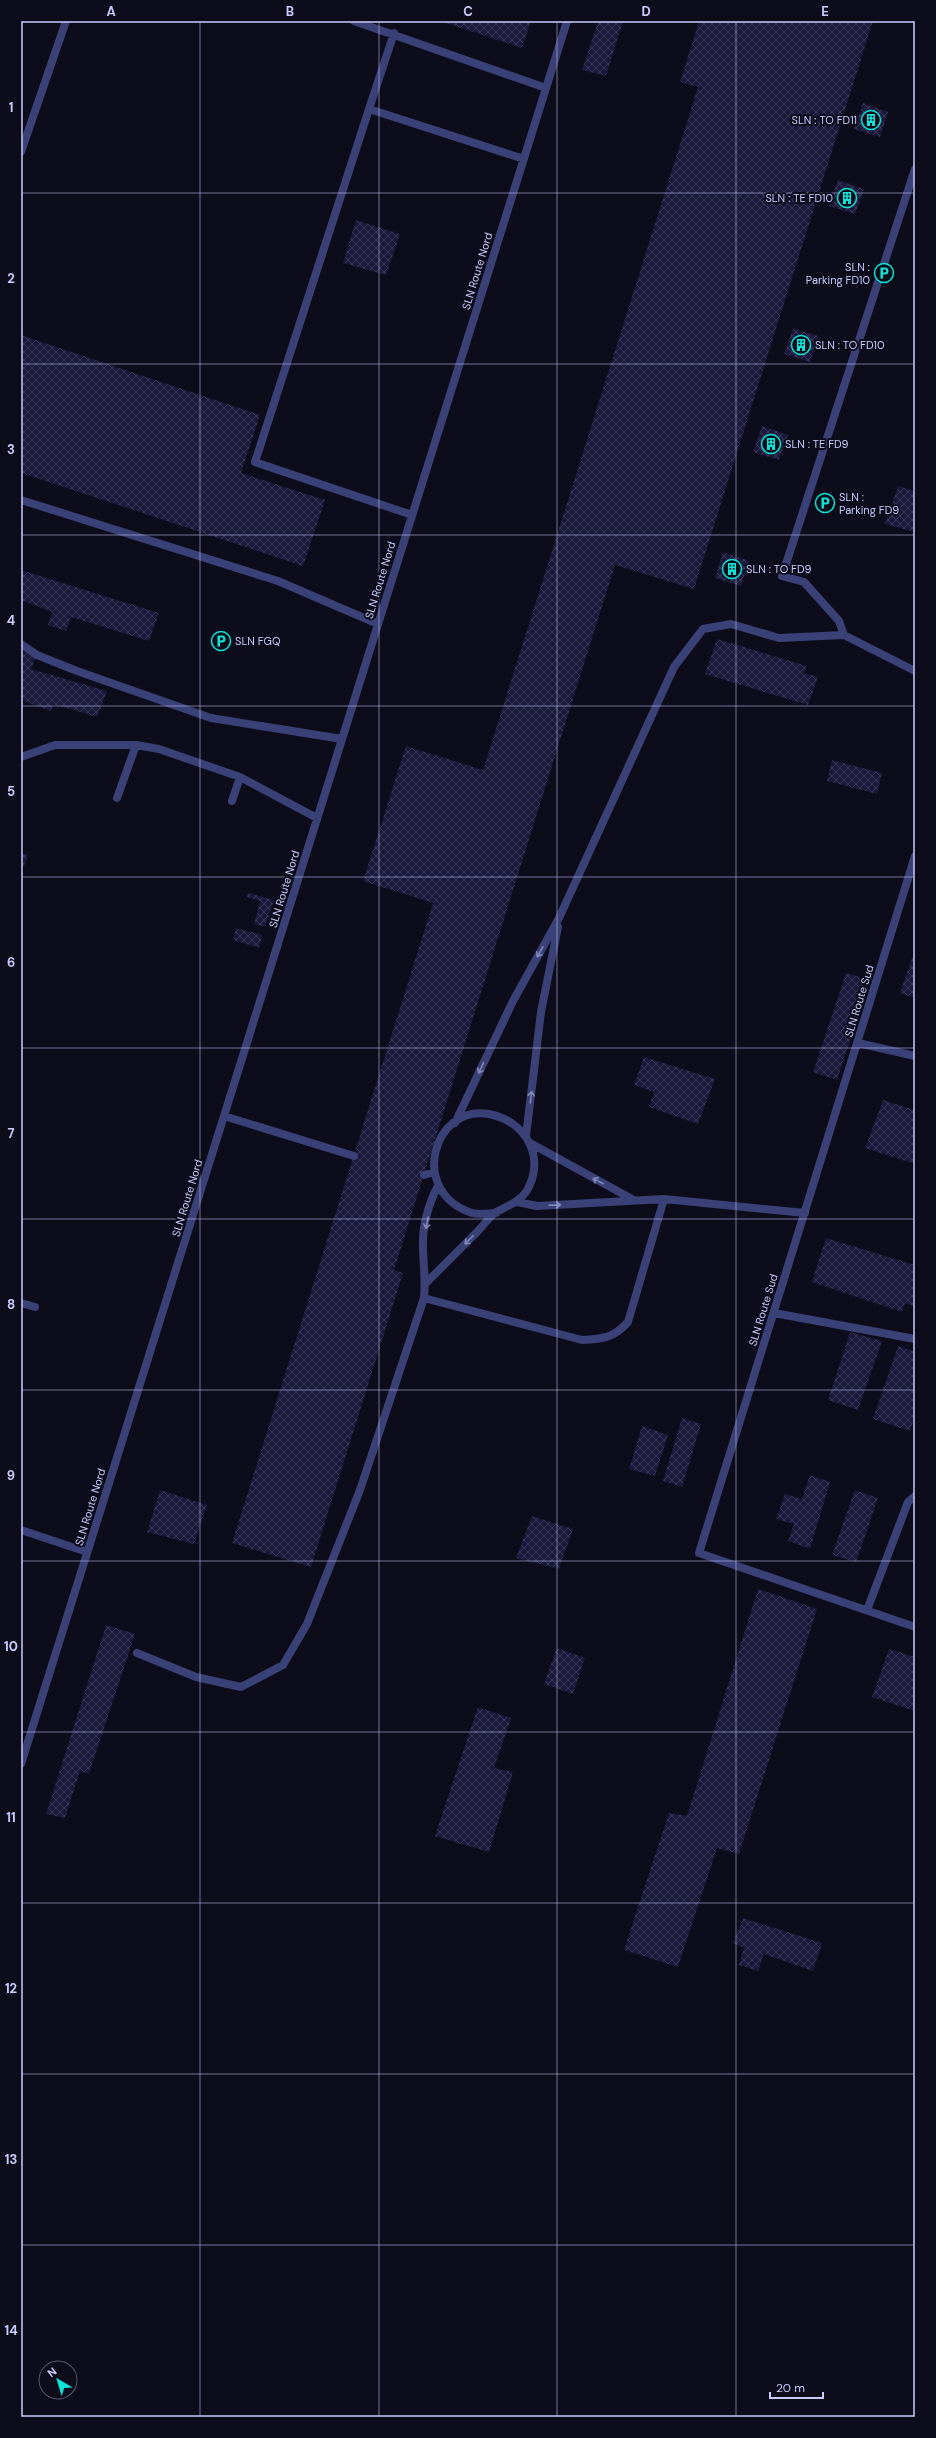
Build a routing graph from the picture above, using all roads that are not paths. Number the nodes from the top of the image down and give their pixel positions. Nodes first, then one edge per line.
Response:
1 (66, 21) edge
2 (567, 21) edge
3 (357, 22) edge
4 (394, 33) junction
5 (546, 88) junction
6 (369, 109) junction
7 (21, 152) edge
8 (524, 159) junction
9 (914, 173) edge
10 (21, 500) edge
11 (412, 515) junction
12 (378, 624) junction
13 (844, 635) junction
14 (21, 644) edge
15 (915, 671) edge
16 (342, 739) junction
17 (136, 745) junction
18 (21, 757) edge
19 (240, 777) junction
20 (117, 798) dead end
21 (232, 801) dead end
22 (317, 818) junction
23 (914, 861) edge
24 (559, 918) junction
25 (858, 1043) junction
26 (915, 1056) edge
27 (224, 1116) junction
28 (455, 1123) junction
29 (528, 1139) junction
30 (354, 1156) dead end
31 (434, 1172) junction
32 (424, 1175) dead end
33 (438, 1186) junction
34 (632, 1199) junction
35 (664, 1199) junction
36 (517, 1202) junction
37 (496, 1213) junction
38 (805, 1213) junction
39 (426, 1283) junction
40 (424, 1298) junction
41 (21, 1303) edge
42 (35, 1307) dead end
43 (774, 1313) junction
44 (915, 1339) edge
45 (915, 1496) edge
46 (21, 1530) edge
47 (87, 1552) junction
48 (866, 1610) junction
49 (915, 1627) edge
50 (137, 1653) dead end
51 (21, 1764) edge

1 - 7 lane
2 - 5 lane, SLN Route Nord
3 - 4 lane
4 - 5 lane
4 - 6 lane
5 - 8 lane, SLN Route Nord
6 - 8 lane
6 - 11 lane
8 - 11 lane, SLN Route Nord
9 - 13 lane
10 - 12 lane
11 - 12 lane, SLN Route Nord
12 - 16 lane, SLN Route Nord
13 - 15 lane
13 - 24 lane
14 - 16 lane
16 - 22 lane, SLN Route Nord
17 - 18 lane
17 - 19 lane
17 - 20 lane
19 - 21 lane
19 - 22 lane
22 - 27 lane, SLN Route Nord
23 - 25 lane, SLN Route Sud
24 -> 28 lane
29 -> 24 lane
25 - 26 lane
25 - 38 lane, SLN Route Sud
27 - 30 lane
27 - 47 lane, SLN Route Nord
28 - 29 lane
28 - 31 lane
34 -> 29 lane
29 - 36 lane
31 - 32 lane
31 - 33 lane
33 - 37 lane
33 -> 39 lane
34 - 35 lane
36 -> 34 lane
35 - 38 lane
35 - 40 lane
36 - 37 lane
37 -> 39 lane
38 - 43 lane, SLN Route Sud
39 - 40 lane
40 - 50 lane
41 - 42 lane
43 - 44 lane
43 - 48 lane, SLN Route Sud
45 - 48 lane
46 - 47 lane
47 - 51 lane, SLN Route Nord
48 - 49 lane, SLN Route Sud

